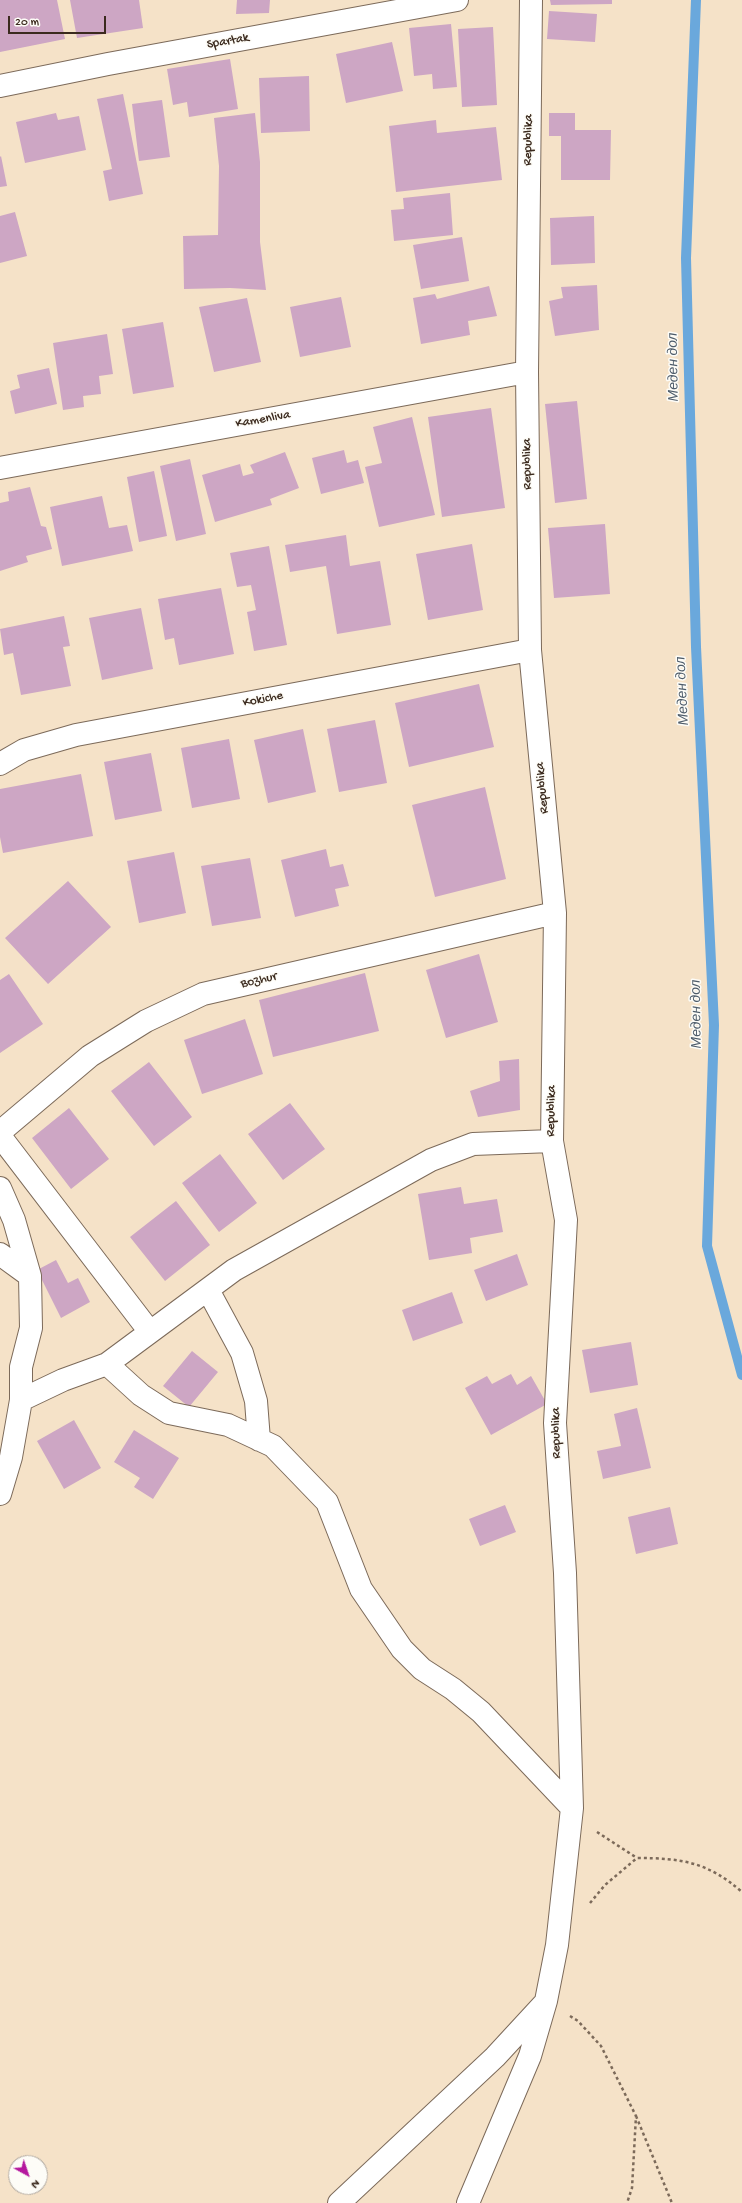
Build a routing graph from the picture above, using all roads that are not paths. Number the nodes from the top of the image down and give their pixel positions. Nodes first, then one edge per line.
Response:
1 (457, 0) edge
2 (530, 0) edge
3 (0, 86) edge
4 (527, 372) junction
5 (0, 468) edge
6 (530, 650) junction
7 (0, 764) edge
8 (555, 913) junction
9 (0, 1132) edge
10 (0, 1136) edge
11 (552, 1141) junction
12 (0, 1188) edge
13 (0, 1254) edge
14 (30, 1276) junction
15 (208, 1290) junction
16 (150, 1332) junction
17 (107, 1364) junction
18 (21, 1400) junction
19 (259, 1440) junction
20 (0, 1494) edge
21 (572, 1808) junction
22 (546, 2001) junction
23 (339, 2203) edge
24 (468, 2203) edge

1 - 3 street, Spartak
2 - 4 street, Republika
4 - 5 street, Kamenliva
4 - 6 street, Republika
6 - 7 street, Kokiche
6 - 8 street, Republika
8 - 9 street, Bozhur
8 - 11 street, Republika
10 - 16 street
11 - 15 street
11 - 21 street, Republika
12 - 14 street
13 - 14 street
14 - 18 street
15 - 16 street
15 - 19 street
16 - 17 street
17 - 18 street
17 - 19 street
18 - 20 street
19 - 21 street
21 - 22 street, Republika
22 - 23 street
22 - 24 street, Republika

